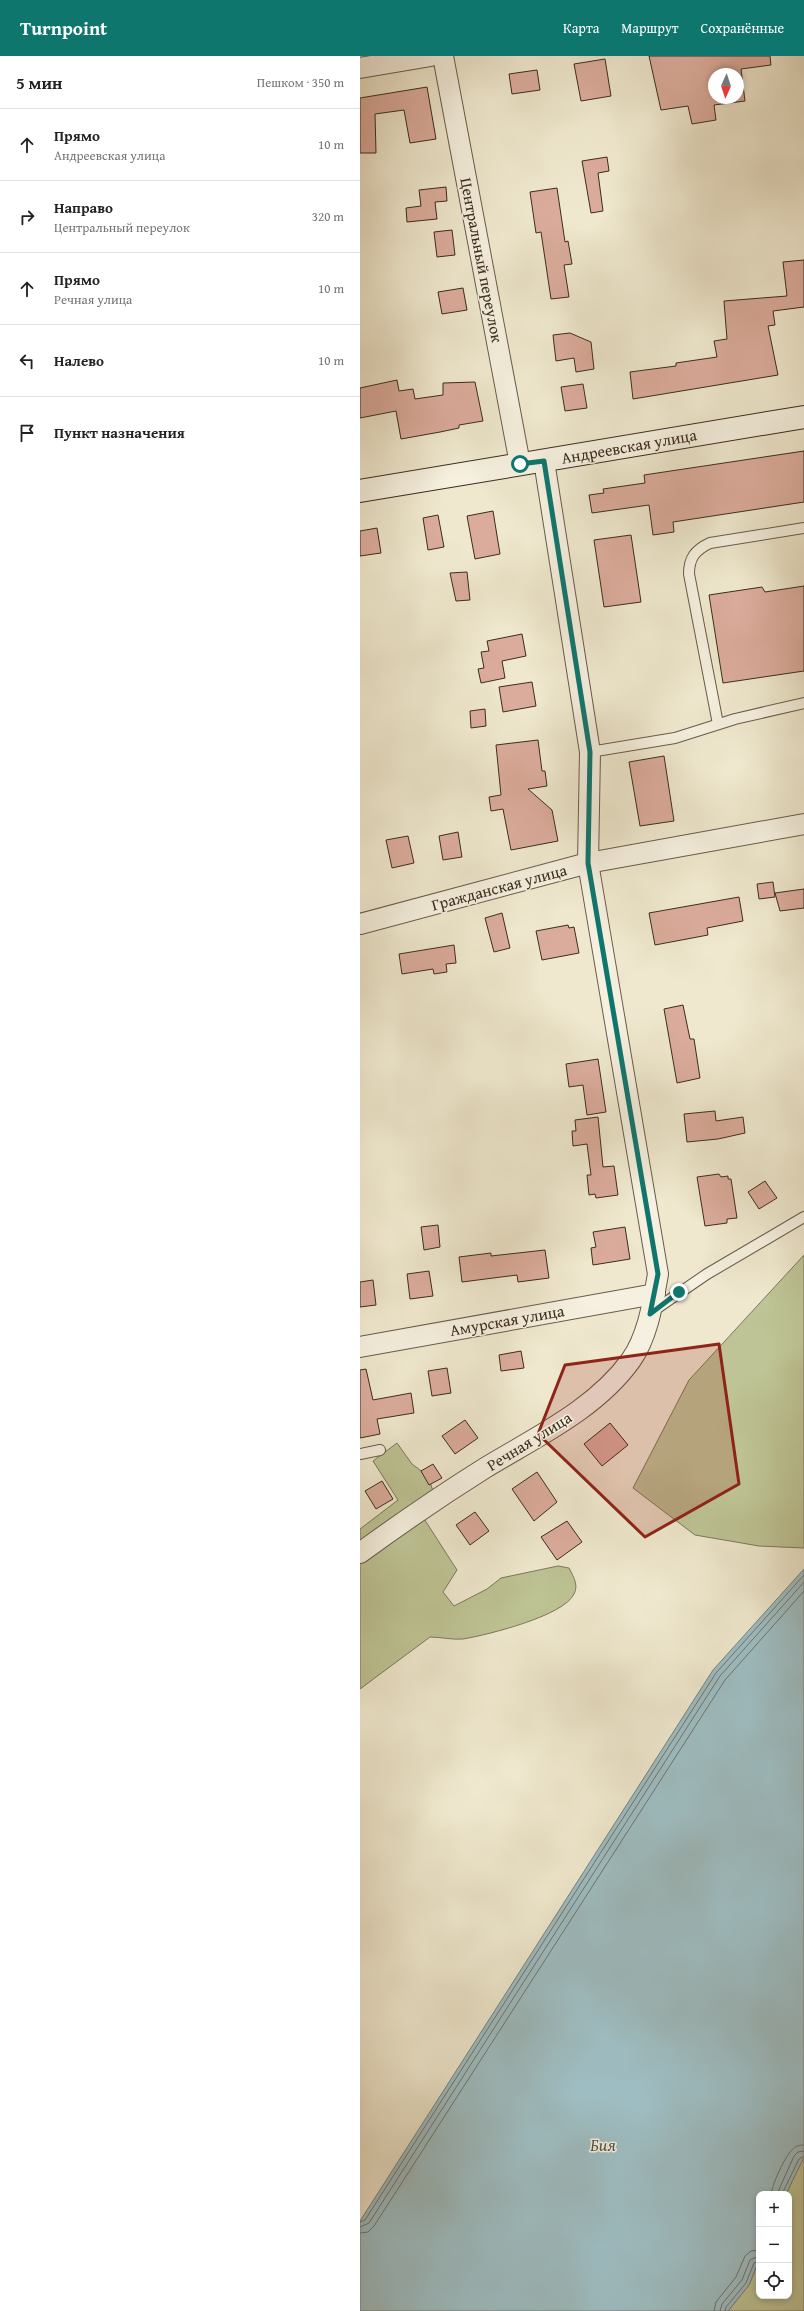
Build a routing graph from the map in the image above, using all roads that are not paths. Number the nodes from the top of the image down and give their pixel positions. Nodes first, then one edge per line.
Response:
1 (431, 56) edge
2 (443, 56) edge
3 (360, 68) edge
4 (804, 417) edge
5 (544, 461) junction
6 (520, 464) junction
7 (360, 491) edge
8 (804, 528) edge
9 (804, 703) edge
10 (718, 724) junction
11 (590, 752) junction
12 (804, 824) edge
13 (588, 863) junction
14 (360, 924) edge
15 (804, 1217) edge
16 (655, 1294) junction
17 (650, 1314) junction
18 (360, 1347) edge
19 (380, 1450) dead end
20 (360, 1454) edge
21 (360, 1553) edge

1 - 3 street
2 - 6 street, Центральный переулок
4 - 5 street, Андреевская улица
5 - 6 street, Андреевская улица
5 - 11 street
6 - 7 street, Андреевская улица
8 - 10 lane
9 - 10 lane
10 - 11 lane
11 - 13 street
12 - 13 street, Гражданская улица
13 - 14 street, Гражданская улица
13 - 16 street
15 - 17 lane
16 - 17 street, Речная улица
16 - 18 street, Амурская улица
17 - 21 street, Речная улица
19 - 20 lane

